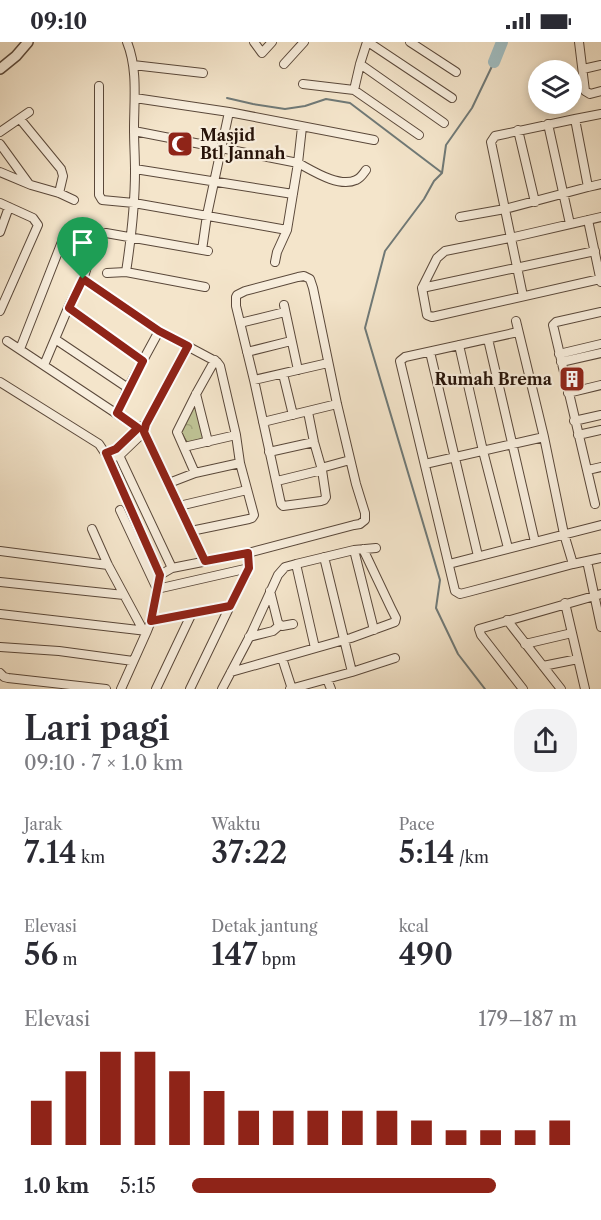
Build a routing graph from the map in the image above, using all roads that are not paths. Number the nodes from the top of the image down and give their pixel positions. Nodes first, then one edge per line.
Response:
1 (28, 42) edge
2 (127, 42) edge
3 (254, 42) edge
4 (272, 42) edge
5 (304, 42) edge
6 (368, 42) edge
7 (410, 42) edge
8 (579, 42) edge
9 (284, 64) dead end
10 (360, 64) junction
11 (601, 64) edge
12 (133, 65) junction
13 (0, 69) edge
14 (583, 69) junction
15 (456, 72) dead end
16 (203, 73) dead end
17 (303, 84) dead end
18 (99, 86) dead end
19 (354, 90) junction
20 (601, 91) edge
21 (135, 98) junction
22 (452, 98) dead end
23 (30, 112) dead end
24 (229, 112) junction
25 (601, 114) edge
26 (575, 118) junction
27 (20, 119) junction
28 (444, 123) dead end
29 (548, 124) junction
30 (302, 127) junction
31 (518, 130) junction
32 (134, 131) junction
33 (0, 132) edge
34 (419, 135) dead end
35 (374, 140) dead end
36 (0, 144) edge
37 (222, 148) junction
38 (298, 163) junction
39 (135, 169) junction
40 (366, 170) dead end
41 (0, 172) edge
42 (215, 181) junction
43 (601, 184) edge
44 (31, 186) junction
45 (588, 187) junction
46 (59, 193) junction
47 (562, 193) junction
48 (293, 194) junction
49 (74, 200) dead end
50 (535, 202) junction
51 (0, 203) edge
52 (134, 203) junction
53 (9, 207) junction
54 (505, 209) junction
55 (207, 215) junction
56 (460, 217) dead end
57 (601, 217) edge
58 (588, 220) junction
59 (570, 224) junction
60 (287, 230) junction
61 (0, 232) edge
62 (106, 233) dead end
63 (131, 238) junction
64 (510, 238) junction
65 (596, 251) junction
66 (275, 262) dead end
67 (516, 268) junction
68 (126, 272) junction
69 (106, 273) dead end
70 (83, 279) junction
71 (601, 280) edge
72 (206, 288) dead end
73 (422, 288) junction
74 (523, 296) junction
75 (69, 308) junction
76 (0, 311) edge
77 (601, 312) edge
78 (516, 321) dead end
79 (240, 323) junction
80 (159, 331) junction
81 (518, 332) junction
82 (55, 339) junction
83 (488, 339) junction
84 (7, 341) dead end
85 (291, 341) junction
86 (601, 344) edge
87 (459, 345) junction
88 (188, 346) junction
89 (20, 349) junction
90 (247, 352) junction
91 (429, 352) junction
92 (601, 353) edge
93 (560, 358) junction
94 (214, 360) junction
95 (143, 361) junction
96 (328, 363) junction
97 (45, 365) junction
98 (298, 370) junction
99 (283, 374) junction
100 (254, 380) junction
101 (0, 382) edge
102 (601, 385) edge
103 (128, 388) junction
104 (568, 393) junction
105 (196, 394) junction
106 (337, 404) junction
107 (308, 412) junction
108 (117, 413) junction
109 (293, 415) junction
110 (601, 415) edge
111 (574, 421) junction
112 (263, 422) junction
113 (143, 428) junction
114 (601, 430) edge
115 (236, 435) junction
116 (578, 435) junction
117 (544, 437) junction
118 (208, 442) junction
119 (314, 442) junction
120 (513, 444) junction
121 (183, 447) junction
122 (483, 451) junction
123 (118, 452) junction
124 (269, 452) junction
125 (108, 456) junction
126 (455, 457) junction
127 (350, 460) junction
128 (240, 463) junction
129 (425, 464) junction
130 (601, 467) edge
131 (322, 469) junction
132 (588, 470) junction
133 (195, 473) junction
134 (277, 481) junction
135 (169, 483) junction
136 (601, 486) edge
137 (247, 490) junction
138 (592, 494) junction
139 (596, 504) dead end
140 (179, 506) junction
141 (120, 510) dead end
142 (601, 525) edge
143 (92, 529) dead end
144 (191, 531) junction
145 (564, 534) junction
146 (535, 542) junction
147 (376, 548) dead end
148 (508, 548) junction
149 (363, 549) junction
150 (354, 550) junction
151 (0, 551) edge
152 (248, 553) junction
153 (478, 556) junction
154 (324, 557) junction
155 (601, 558) edge
156 (205, 561) junction
157 (587, 561) junction
158 (296, 564) junction
159 (449, 564) junction
160 (573, 564) junction
161 (108, 565) junction
162 (172, 568) junction
163 (249, 568) junction
164 (160, 575) junction
165 (0, 582) edge
166 (156, 589) junction
167 (270, 591) junction
168 (124, 595) junction
169 (598, 595) edge
170 (565, 603) junction
171 (230, 606) junction
172 (192, 613) junction
173 (0, 614) edge
174 (507, 620) junction
175 (151, 621) junction
176 (293, 624) dead end
177 (280, 625) junction
178 (601, 627) edge
179 (145, 630) junction
180 (374, 630) junction
181 (572, 633) junction
182 (249, 637) junction
183 (344, 640) junction
184 (525, 644) junction
185 (0, 647) edge
186 (315, 648) junction
187 (282, 658) junction
188 (395, 658) dead end
189 (578, 659) junction
190 (133, 661) junction
191 (543, 666) junction
192 (231, 672) junction
193 (352, 672) junction
194 (0, 673) edge
195 (327, 679) junction
196 (106, 689) edge
197 (121, 689) edge
198 (156, 689) edge
199 (190, 689) edge
200 (222, 689) edge
201 (291, 689) edge
202 (331, 689) edge
203 (524, 689) edge
204 (561, 689) edge
205 (585, 689) edge

1 - 13 street
2 - 12 street
3 - 4 street
5 - 9 street
6 - 10 street
6 - 22 street
7 - 15 street
8 - 14 street
10 - 19 street
10 - 28 street
11 - 14 street
12 - 16 street
12 - 21 street
14 - 20 street
17 - 19 street
18 - 52 street
19 - 34 street
21 - 24 street
21 - 32 street
23 - 27 street
24 - 30 street
24 - 37 street
25 - 26 street
26 - 29 street
26 - 45 street
27 - 33 street
27 - 46 street
29 - 31 street
29 - 47 street
30 - 35 street
30 - 38 street
31 - 50 street
31 - 54 street
32 - 37 street
32 - 39 street
36 - 44 street
37 - 38 street
37 - 42 street
38 - 40 street
38 - 48 street
39 - 42 street
39 - 52 street
41 - 44 street
42 - 48 street
42 - 55 street
43 - 45 street
44 - 46 street
45 - 47 street
46 - 49 street
47 - 50 street
47 - 59 street
48 - 60 street
50 - 54 street
51 - 53 street
52 - 55 street
52 - 63 street
53 - 61 street
53 - 76 street
54 - 56 street
54 - 64 street
55 - 60 street
55 - 63 street
57 - 58 street
58 - 59 street
58 - 65 street
59 - 64 street
60 - 66 street
62 - 63 street
63 - 68 street
64 - 67 street
64 - 73 street
65 - 67 street
65 - 71 street
67 - 73 street
67 - 74 street
68 - 69 street
68 - 72 street
70 - 75 street
70 - 80 street
70 - 89 street
71 - 74 street
73 - 74 street
75 - 82 street
75 - 95 street
77 - 93 street
78 - 81 street
79 - 85 street
79 - 90 street
79 - 96 street
80 - 88 street
80 - 95 street
81 - 83 street
81 - 117 street
82 - 97 street
82 - 103 street
83 - 87 street
83 - 120 street
84 - 89 street
85 - 90 street
85 - 98 street
86 - 93 street
87 - 91 street
87 - 122 street
88 - 94 street
88 - 113 street
89 - 97 street
90 - 100 street
91 - 126 street
91 - 129 street
92 - 93 street
93 - 104 street
94 - 105 street
94 - 115 street
95 - 103 street
96 - 98 street
96 - 106 street
97 - 108 street
98 - 99 street
99 - 100 street
99 - 109 street
100 - 112 street
101 - 125 street
102 - 104 street
103 - 108 street
104 - 111 street
105 - 118 street
105 - 121 street
106 - 107 street
106 - 127 street
107 - 109 street
107 - 119 street
108 - 113 street
109 - 112 street
110 - 111 street
111 - 116 street
112 - 124 street
113 - 123 street
113 - 135 street
114 - 116 street
115 - 118 street
115 - 128 street
116 - 132 street
117 - 120 street
117 - 145 street
118 - 121 street
119 - 124 street
119 - 131 street
120 - 122 street
120 - 146 street
121 - 133 street
122 - 126 street
122 - 148 street
123 - 125 street
123 - 162 street
124 - 134 street
125 - 164 street
126 - 129 street
126 - 153 street
127 - 131 street
127 - 152 street
128 - 133 street
128 - 137 street
129 - 159 street
130 - 132 street
131 - 134 street
131 - 134 street
132 - 138 street
133 - 135 street
135 - 140 street
136 - 138 street
137 - 140 street
137 - 144 street
138 - 139 street
140 - 144 street
141 - 166 street
142 - 145 street
143 - 161 street
144 - 156 street
145 - 146 street
145 - 160 street
146 - 148 street
147 - 149 street
148 - 153 street
149 - 150 street
149 - 180 street
150 - 154 street
150 - 180 street
151 - 161 street
152 - 156 street
152 - 163 street
153 - 159 street
154 - 158 street
154 - 183 street
155 - 157 street
156 - 162 street
157 - 160 street
157 - 169 street
158 - 167 street
158 - 186 street
159 - 160 street
161 - 168 street
162 - 164 street
163 - 166 street
163 - 171 street
164 - 166 street
165 - 168 street
166 - 175 street
167 - 177 street
167 - 182 street
168 - 179 street
169 - 170 street
169 - 178 street
170 - 174 street
170 - 181 street
171 - 172 street
171 - 199 street
172 - 175 street
172 - 198 street
173 - 179 street
174 - 184 street
174 - 203 street
175 - 179 street
176 - 177 street
177 - 182 street
179 - 190 street
180 - 183 street
181 - 184 street
181 - 189 street
182 - 192 street
183 - 186 street
183 - 193 street
184 - 191 street
185 - 190 street
186 - 187 street
187 - 192 street
187 - 201 street
188 - 193 street
189 - 191 street
189 - 205 street
190 - 197 street
191 - 204 street
192 - 200 street
193 - 195 street
194 - 196 street
195 - 201 street
195 - 202 street

